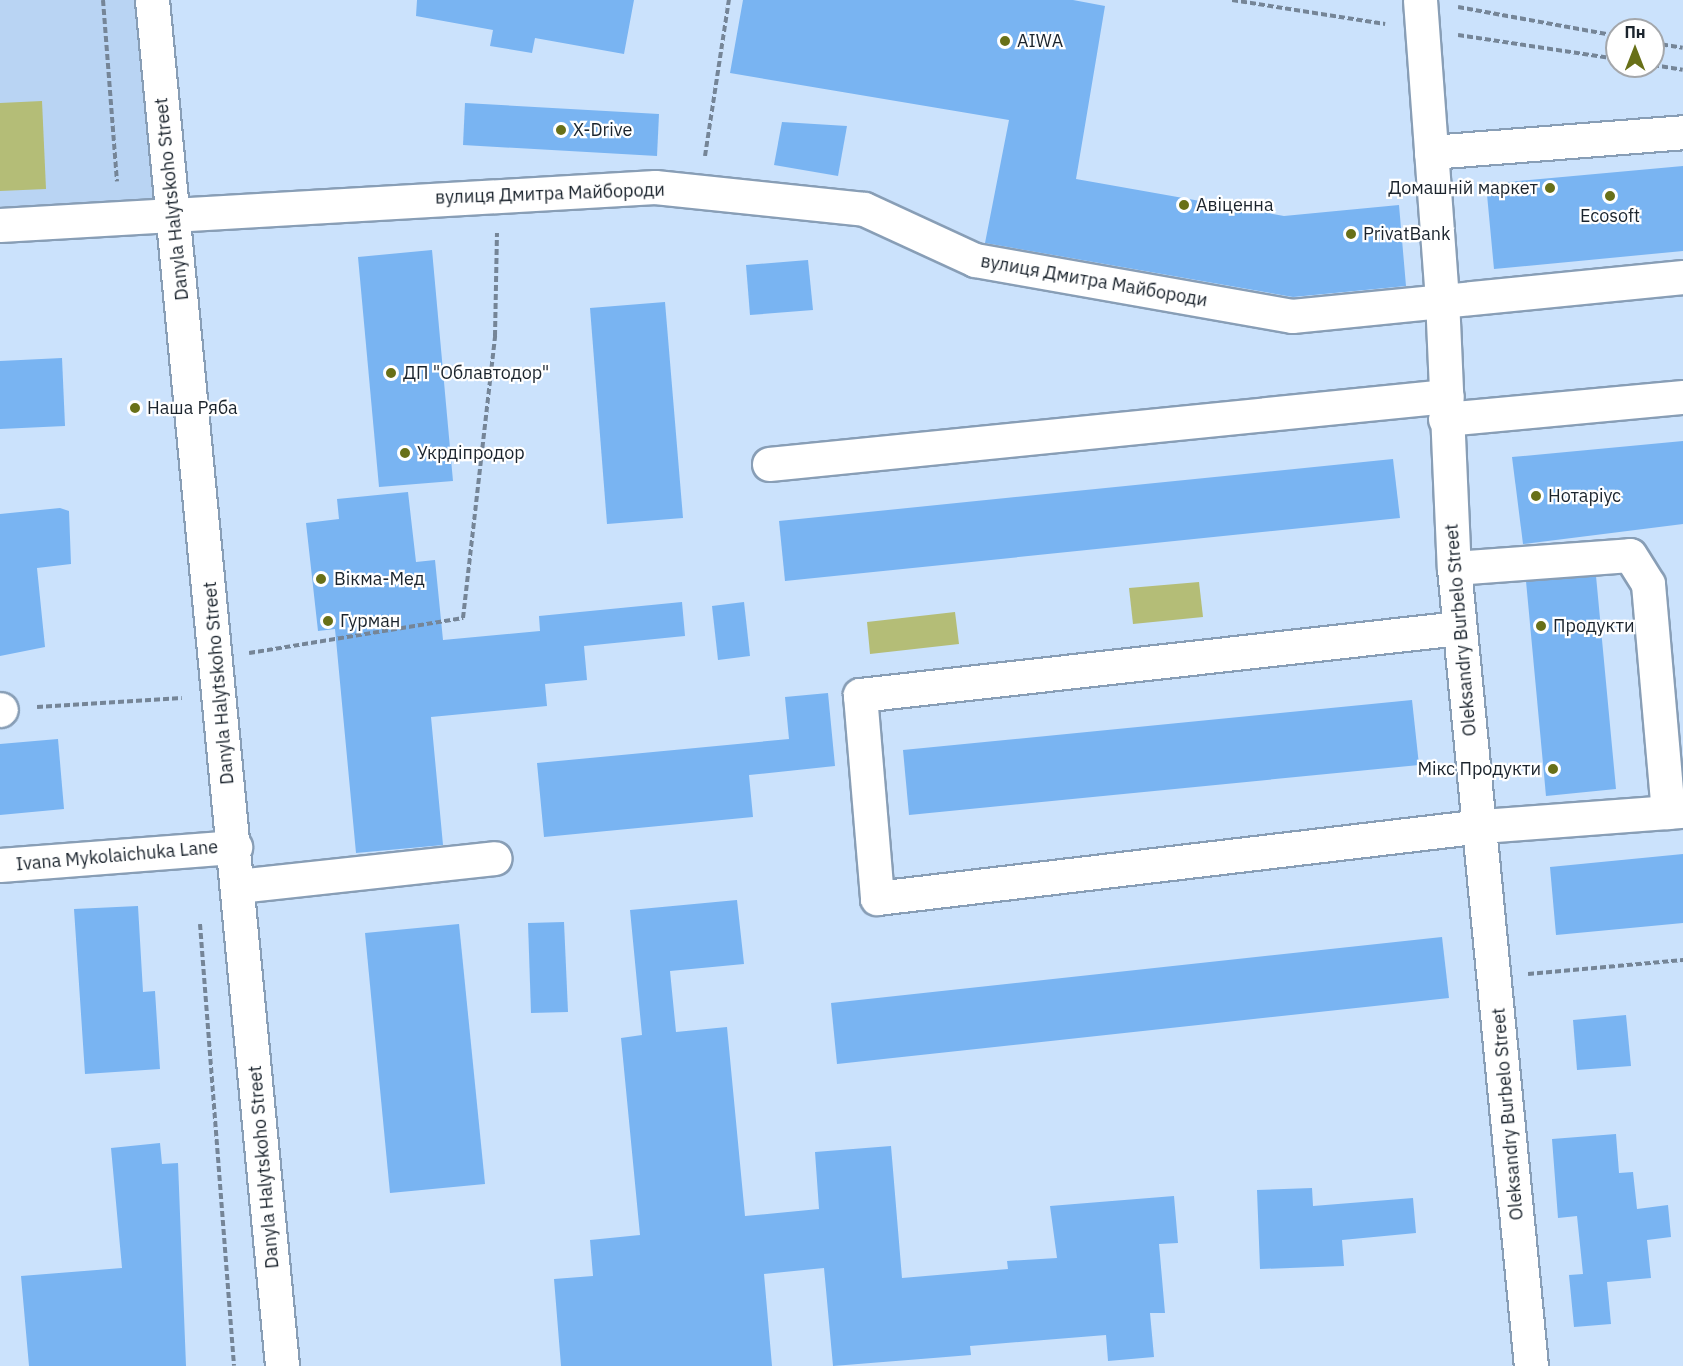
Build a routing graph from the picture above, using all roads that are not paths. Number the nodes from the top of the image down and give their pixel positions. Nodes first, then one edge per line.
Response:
1 (152, 0) edge
2 (1435, 3) edge
3 (1683, 132) edge
4 (1431, 153) junction
5 (174, 210) junction
6 (0, 225) edge
7 (1683, 277) edge
8 (1442, 298) junction
9 (1683, 397) edge
10 (1446, 407) junction
11 (770, 465) dead end
12 (1454, 568) junction
13 (1459, 628) junction
14 (1676, 811) edge
15 (1482, 826) junction
16 (235, 847) junction
17 (494, 858) dead end
18 (0, 866) edge
19 (238, 886) junction
20 (282, 1366) edge
21 (1531, 1366) edge

1 - 5 street, Danyla Halytskoho Street
2 - 4 street, Oleksandry Burbelo Street
3 - 4 street
4 - 8 street, Oleksandry Burbelo Street
5 - 6 street, вулиця Дмитра Майбороди
5 - 8 street, вулиця Дмитра Майбороди
5 - 16 street, Danyla Halytskoho Street
7 - 8 street, вулиця Дмитра Майбороди
8 - 10 street, Oleksandry Burbelo Street
9 - 10 street
10 - 11 street
10 - 12 street, Oleksandry Burbelo Street
12 - 13 street, Oleksandry Burbelo Street
12 - 14 street
13 - 15 street, Oleksandry Burbelo Street
13 - 15 street
14 - 15 street
15 - 21 street, Oleksandry Burbelo Street
16 - 18 street, Ivana Mykolaichuka Lane
16 - 19 street, Danyla Halytskoho Street
17 - 19 street
19 - 20 street, Danyla Halytskoho Street

